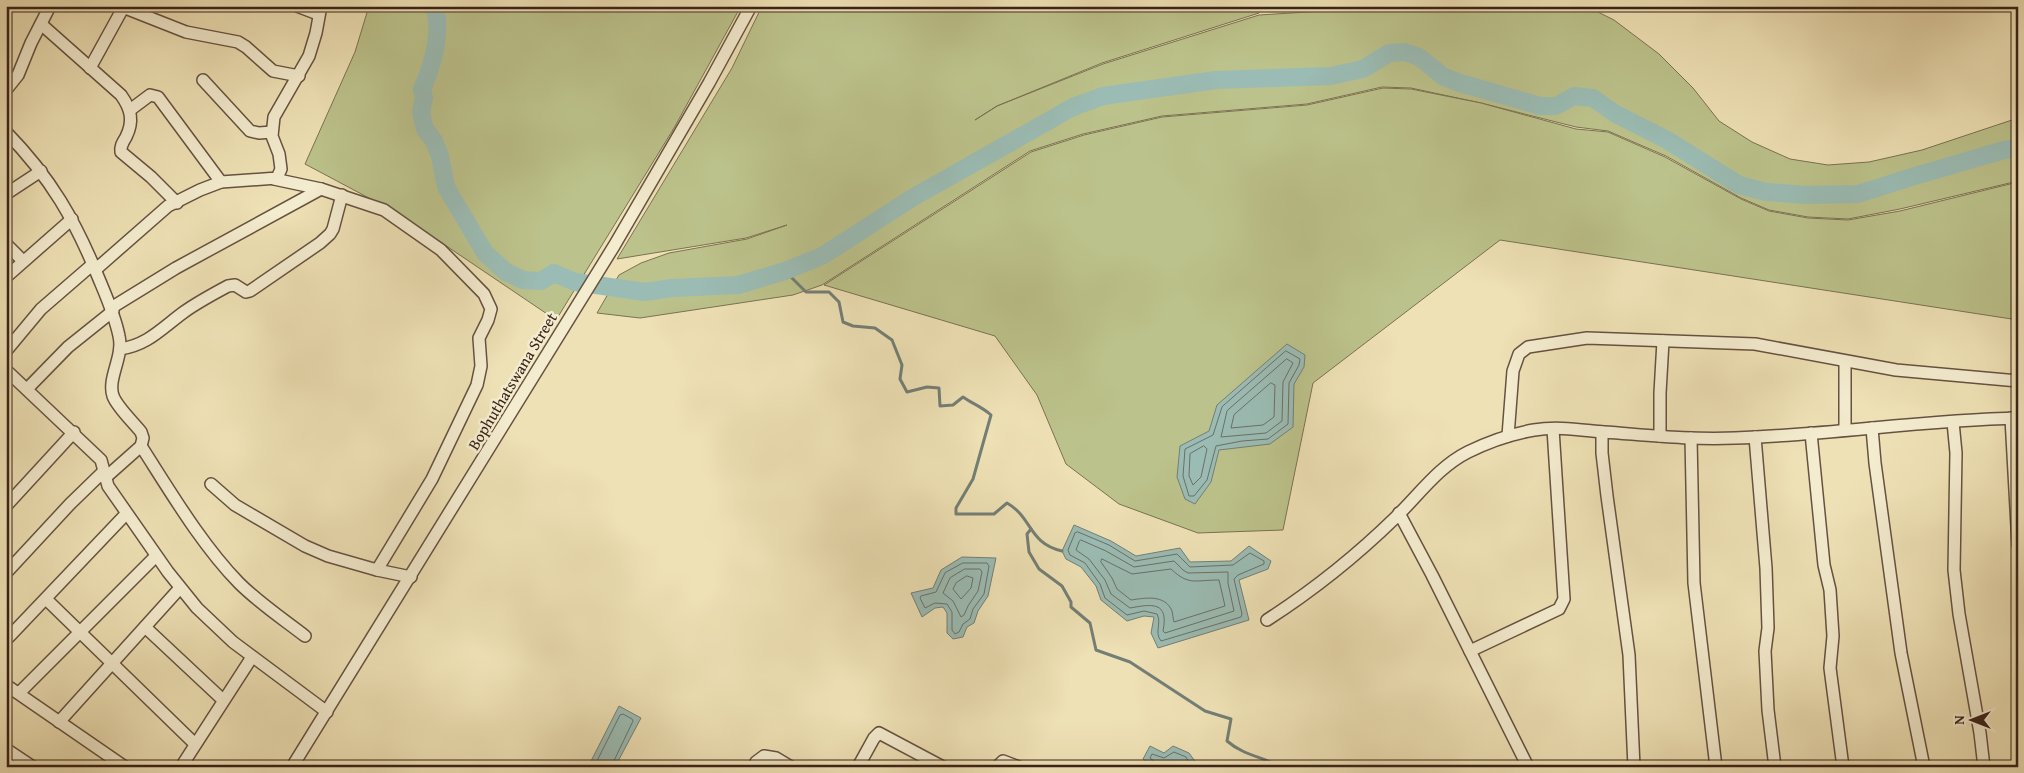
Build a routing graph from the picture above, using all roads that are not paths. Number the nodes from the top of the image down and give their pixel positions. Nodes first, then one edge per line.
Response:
1 (50, 6) edge
2 (297, 6) edge
3 (751, 6) edge
4 (121, 7) edge
5 (319, 10) edge
6 (41, 24) junction
7 (90, 68) junction
8 (299, 76) junction
9 (202, 80) dead end
10 (6, 90) edge
11 (130, 110) junction
12 (6, 132) edge
13 (272, 132) junction
14 (41, 171) junction
15 (274, 179) junction
16 (221, 182) junction
17 (322, 189) junction
18 (6, 194) edge
19 (342, 195) junction
20 (177, 203) junction
21 (72, 219) junction
22 (6, 244) edge
23 (23, 261) junction
24 (94, 267) junction
25 (6, 277) edge
26 (112, 309) junction
27 (1663, 341) junction
28 (120, 349) junction
29 (6, 351) edge
30 (1845, 362) junction
31 (6, 370) edge
32 (2018, 381) edge
33 (27, 389) junction
34 (2014, 418) edge
35 (1953, 422) junction
36 (1872, 428) junction
37 (1554, 429) junction
38 (1846, 430) junction
39 (74, 432) junction
40 (1602, 432) junction
41 (1811, 433) junction
42 (1508, 436) junction
43 (1660, 436) junction
44 (1755, 437) junction
45 (1691, 438) junction
46 (141, 446) junction
47 (104, 474) junction
48 (211, 484) dead end
49 (6, 506) edge
50 (1400, 513) junction
51 (126, 514) junction
52 (2018, 545) edge
53 (156, 556) junction
54 (377, 570) junction
55 (6, 573) edge
56 (411, 577) junction
57 (180, 588) junction
58 (46, 599) junction
59 (1267, 620) dead end
60 (145, 627) junction
61 (80, 631) junction
62 (305, 636) dead end
63 (6, 640) edge
64 (1470, 651) junction
65 (252, 657) junction
66 (112, 662) junction
67 (6, 685) edge
68 (19, 693) junction
69 (223, 700) junction
70 (327, 712) junction
71 (59, 722) junction
72 (195, 744) junction
73 (6, 749) edge
74 (33, 767) edge
75 (125, 767) edge
76 (181, 767) edge
77 (292, 767) edge
78 (754, 767) edge
79 (791, 767) edge
80 (858, 767) edge
81 (943, 767) edge
82 (998, 767) edge
83 (1019, 767) edge
84 (1528, 767) edge
85 (1634, 767) edge
86 (1716, 767) edge
87 (1775, 767) edge
88 (1843, 767) edge
89 (1924, 767) edge
90 (1984, 767) edge

1 - 6 street
2 - 5 street
3 - 56 street, Bophuthatswana Street
4 - 7 street
4 - 8 street
5 - 8 street
6 - 7 street
6 - 10 street
7 - 11 street
8 - 13 street
9 - 13 street
11 - 16 street
11 - 20 street
12 - 14 street
13 - 15 street
14 - 18 street
14 - 21 street
15 - 16 street
15 - 17 street
16 - 20 street
17 - 19 street
17 - 26 street
19 - 28 street
19 - 54 street
20 - 24 street
21 - 23 street
21 - 24 street
22 - 23 street
23 - 25 street
24 - 26 street
24 - 29 street
26 - 28 street
26 - 33 street
27 - 30 street
27 - 42 street
27 - 43 street
28 - 46 street
30 - 32 street
30 - 38 street
31 - 33 street
33 - 39 street
34 - 35 street
34 - 52 street
35 - 36 street
35 - 90 street
36 - 38 street
36 - 89 street
37 - 40 street
37 - 42 street
37 - 64 street
38 - 41 street
39 - 47 street
39 - 49 street
40 - 43 street
40 - 85 street
41 - 44 street
41 - 88 street
42 - 50 street
43 - 45 street
44 - 45 street
44 - 87 street
45 - 86 street
46 - 47 street
46 - 62 street
47 - 51 street
47 - 55 street
48 - 54 street
50 - 59 street
50 - 64 street
51 - 53 street
51 - 58 street
53 - 57 street
53 - 61 street
54 - 56 street
56 - 70 street, Bophuthatswana Street
57 - 60 street
57 - 65 street
58 - 61 street
58 - 63 street
60 - 66 street
60 - 69 street
61 - 66 street
61 - 68 street
64 - 84 street
65 - 69 street
65 - 70 street
66 - 71 street
66 - 72 street
67 - 68 street
68 - 71 street
69 - 72 street
70 - 77 street, Bophuthatswana Street
71 - 75 street
72 - 76 street
73 - 74 street
78 - 79 street
80 - 81 street
82 - 83 street

